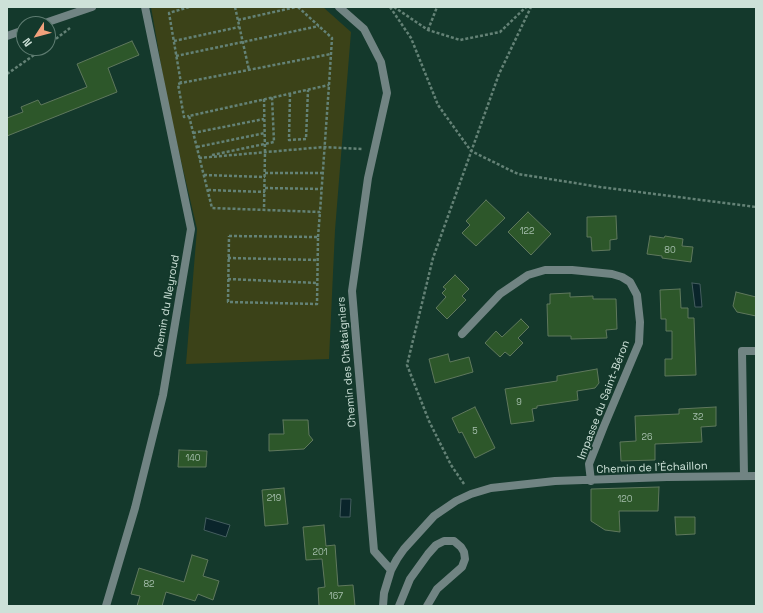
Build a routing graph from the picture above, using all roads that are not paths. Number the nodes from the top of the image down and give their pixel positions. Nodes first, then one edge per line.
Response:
1 (92, 7) edge
2 (145, 7) edge
3 (339, 7) edge
4 (56, 19) edge
5 (462, 334) dead end
6 (756, 351) edge
7 (744, 476) junction
8 (756, 476) edge
9 (591, 481) junction
10 (391, 570) junction
11 (106, 606) edge
12 (383, 606) edge
13 (399, 606) edge
14 (427, 606) edge

1 - 4 street
2 - 11 street, Chemin du Neyroud
3 - 10 street, Chemin des Châtaigniers
5 - 9 street, Impasse du Saint-Béron
6 - 7 street
7 - 8 street, Chemin de l'Échaillon
7 - 9 street, Chemin de l'Échaillon
9 - 10 street, Chemin de l'Échaillon
10 - 12 street
13 - 14 street

